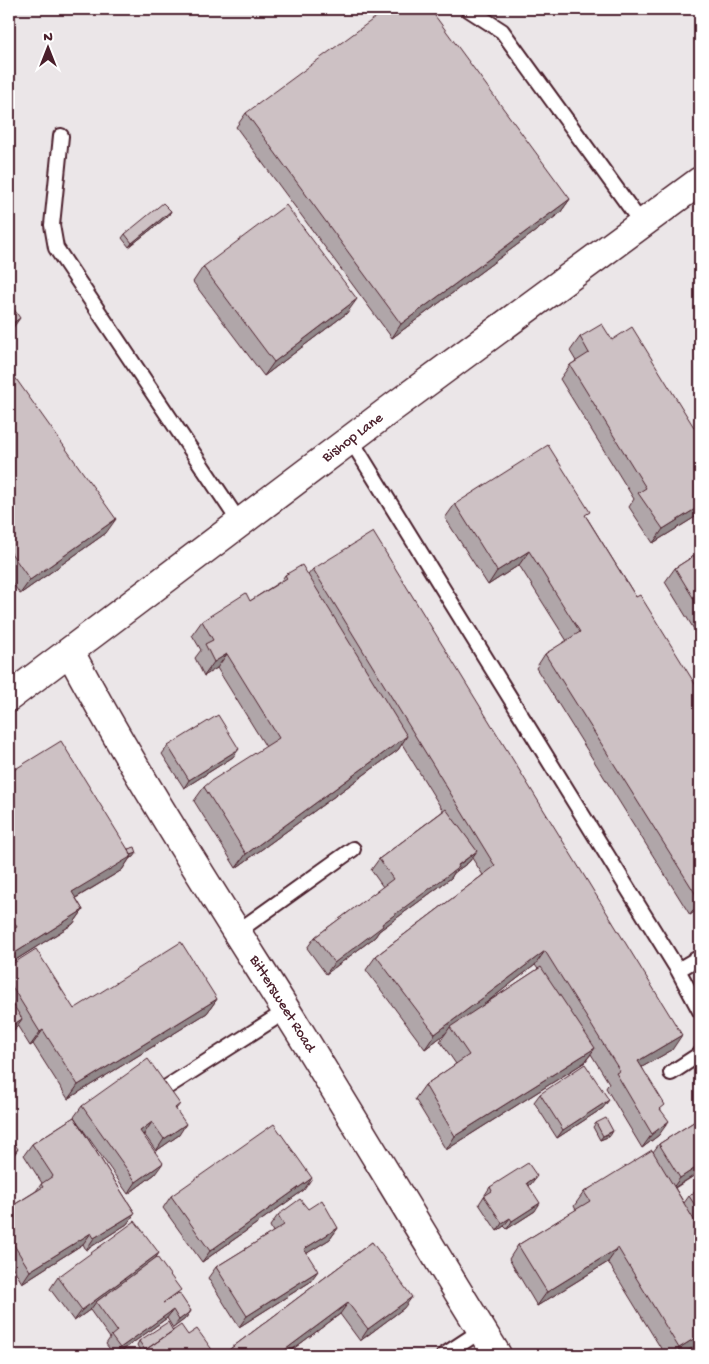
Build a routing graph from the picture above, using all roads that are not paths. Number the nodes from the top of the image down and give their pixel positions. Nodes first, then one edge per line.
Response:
1 (468, 9) edge
2 (61, 136) dead end
3 (700, 181) edge
4 (642, 224) junction
5 (351, 440) junction
6 (240, 523) junction
7 (70, 652) junction
8 (9, 697) edge
9 (353, 848) dead end
10 (237, 932) junction
11 (700, 957) edge
12 (678, 970) junction
13 (286, 1010) junction
14 (700, 1011) edge
15 (700, 1054) edge
16 (671, 1073) dead end
17 (167, 1087) edge
18 (482, 1330) junction
19 (444, 1355) edge
20 (497, 1355) edge

1 - 4 lane
2 - 6 lane
3 - 4 street, Bishop Lane
4 - 5 street, Bishop Lane
5 - 6 street, Bishop Lane
5 - 12 lane
6 - 7 street, Bishop Lane
7 - 8 street, Bishop Lane
7 - 10 street, Bittersweet Road
9 - 10 lane
10 - 13 street, Bittersweet Road
11 - 12 lane
12 - 14 lane
13 - 17 lane
13 - 18 street, Bittersweet Road
15 - 16 lane
18 - 19 lane
18 - 20 street, Bittersweet Road

